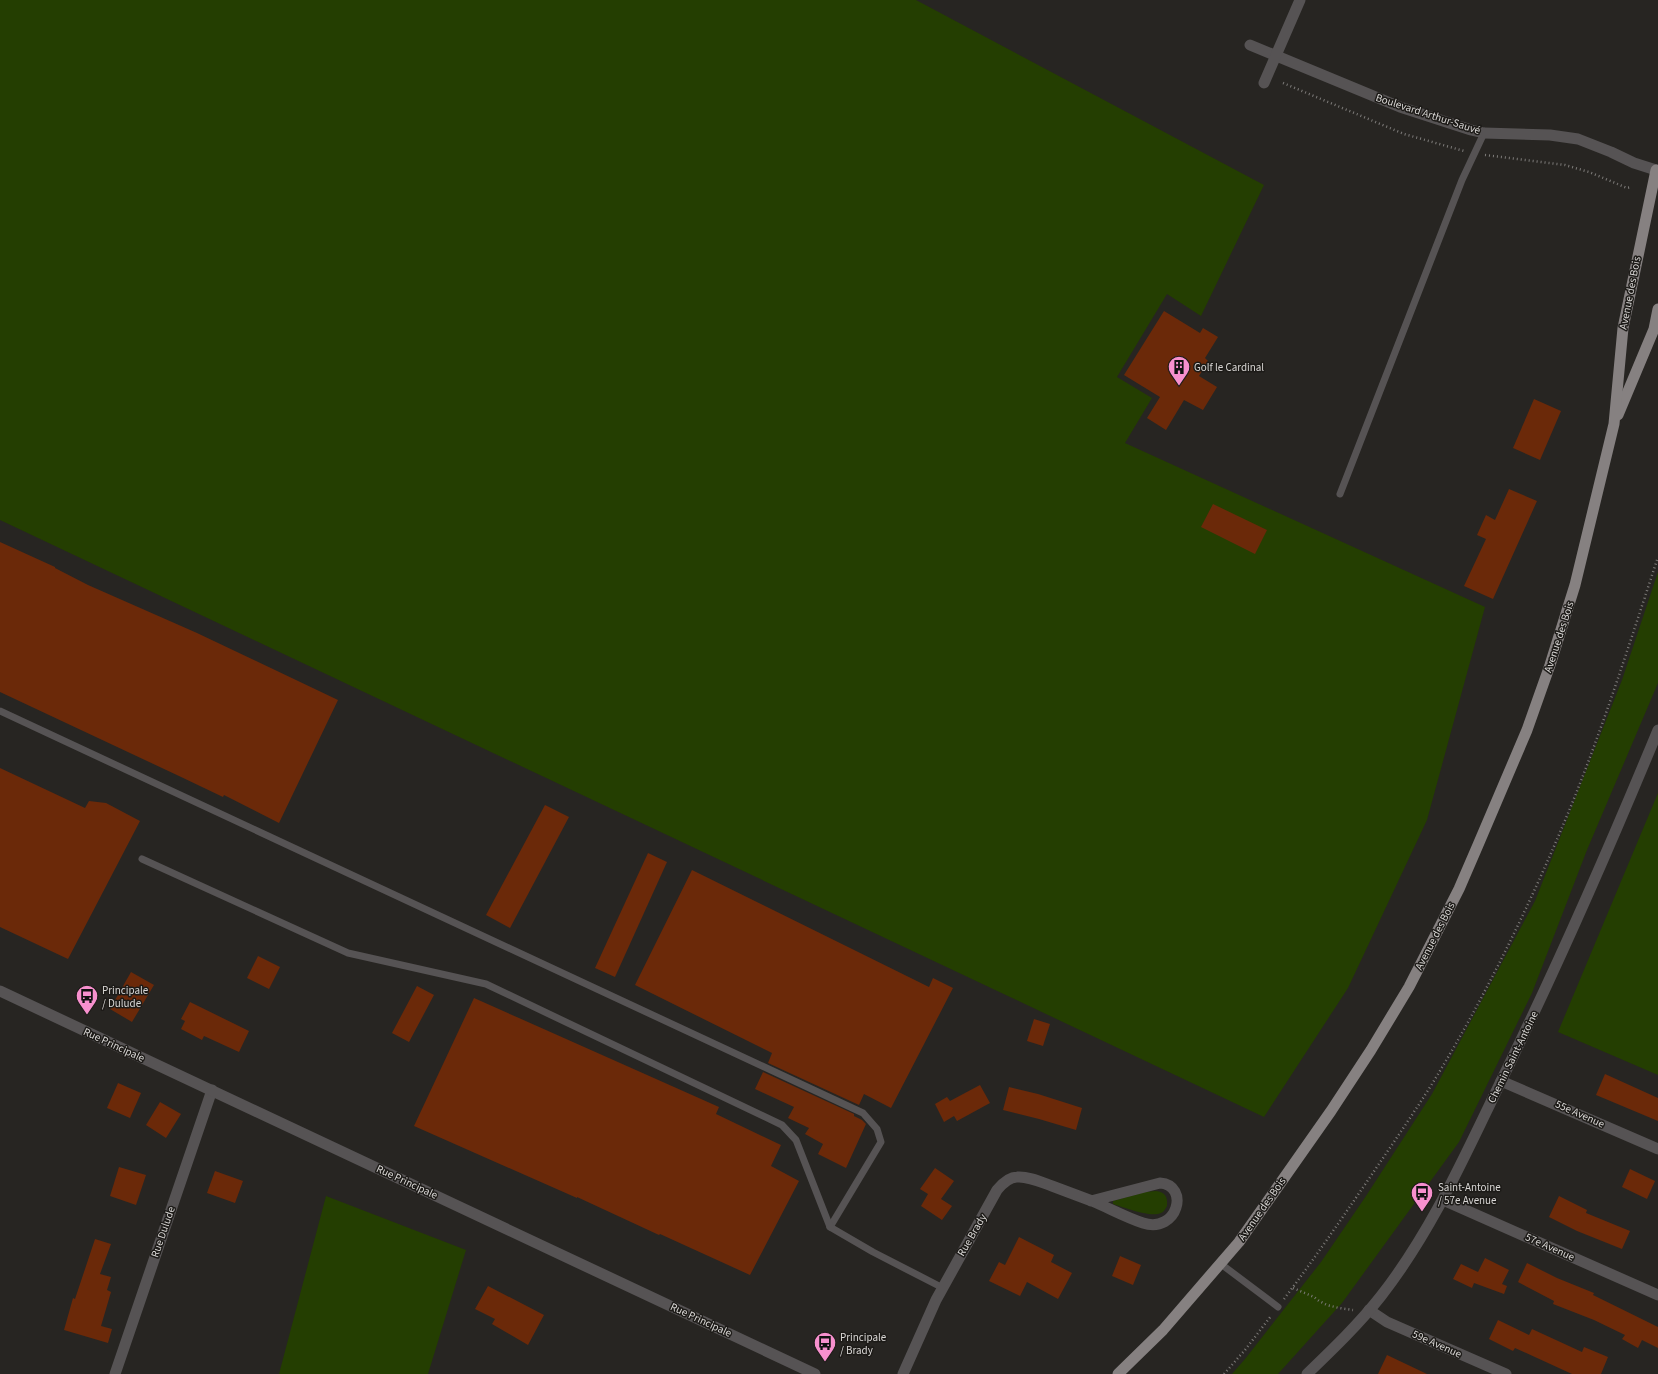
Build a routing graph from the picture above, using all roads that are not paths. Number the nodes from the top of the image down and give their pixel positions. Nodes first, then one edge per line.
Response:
1 (1300, 0) edge
2 (1250, 45) dead end
3 (1276, 56) junction
4 (1264, 83) dead end
5 (1484, 133) junction
6 (1657, 168) edge
7 (1658, 309) edge
8 (1614, 424) junction
9 (1340, 494) dead end
10 (0, 711) edge
11 (1658, 730) edge
12 (142, 859) dead end
13 (0, 991) edge
14 (1501, 1081) junction
15 (212, 1090) junction
16 (1658, 1149) edge
17 (1443, 1200) junction
18 (1092, 1201) junction
19 (830, 1227) junction
20 (1221, 1264) junction
21 (943, 1288) junction
22 (1658, 1295) edge
23 (1278, 1307) road end
24 (1369, 1310) junction
25 (115, 1374) edge
26 (814, 1374) edge
27 (903, 1374) edge
28 (1118, 1374) edge
29 (1307, 1374) edge
30 (1506, 1374) edge

1 - 3 street
2 - 3 street, Boulevard Arthur-Sauvé
3 - 4 street
3 - 5 street, Boulevard Arthur-Sauvé
5 - 6 street, Boulevard Arthur-Sauvé
5 - 9 lane
6 - 8 main road, Avenue des Bois
7 - 8 main road, Avenue des Bois
8 - 20 main road, Avenue des Bois
10 - 19 lane
11 - 14 street, Chemin Saint-Antoine
12 - 19 lane
13 - 15 street, Rue Principale
14 - 16 street, 55e Avenue
14 - 17 street, Chemin Saint-Antoine
15 - 25 street, Rue Dulude
15 - 26 street, Rue Principale
17 - 22 street, 57e Avenue
17 - 24 street, Chemin Saint-Antoine
18 - 18 street, Rue Brady
18 - 21 street, Rue Brady
19 - 21 lane
20 - 23 lane
20 - 28 main road, Avenue des Bois
21 - 27 street, Rue Brady
24 - 29 street, Chemin Saint-Antoine
24 - 30 street, 59e Avenue

